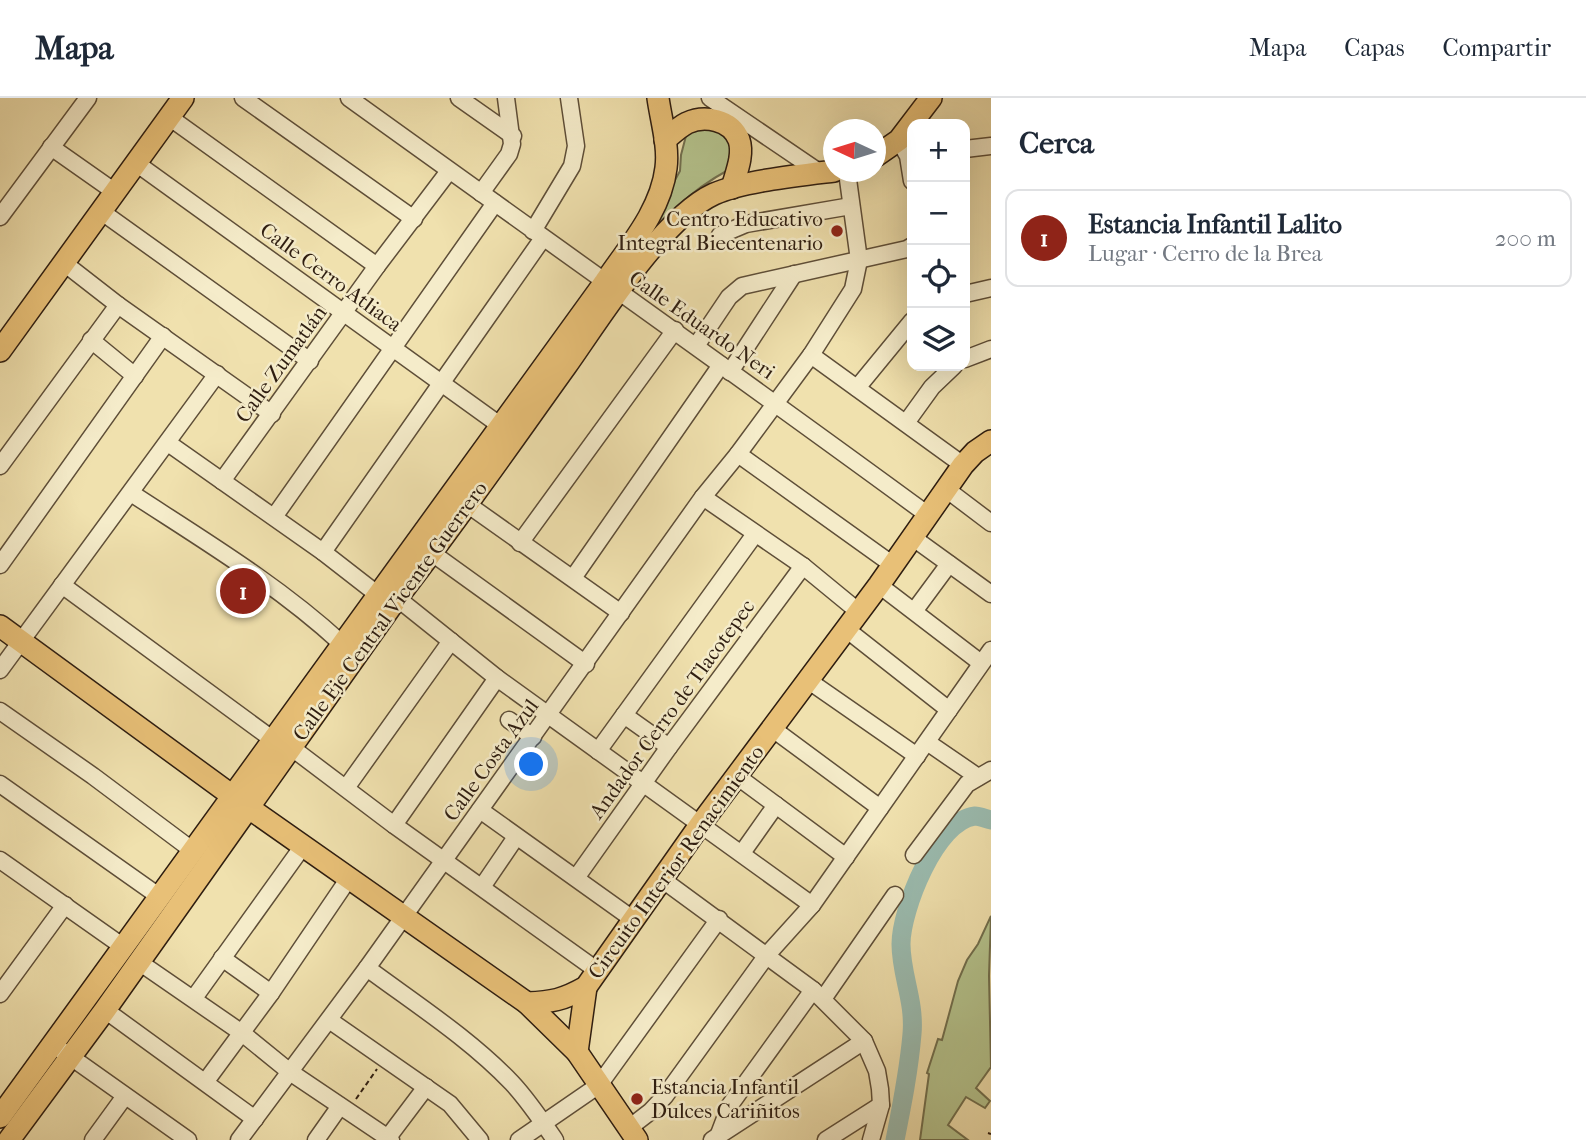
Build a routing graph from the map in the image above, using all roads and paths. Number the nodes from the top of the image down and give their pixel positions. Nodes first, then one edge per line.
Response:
1 (88, 98) edge
2 (183, 98) edge
3 (243, 98) edge
4 (349, 98) edge
5 (506, 98) edge
6 (569, 98) edge
7 (658, 98) edge
8 (710, 98) edge
9 (931, 98) edge
10 (466, 100) edge
11 (169, 117) junction
12 (921, 119) edge
13 (513, 136) junction
14 (665, 140) junction
15 (991, 146) edge
16 (51, 147) junction
17 (970, 148) edge
18 (907, 151) edge
19 (886, 154) edge
20 (136, 163) junction
21 (823, 170) edge
22 (449, 171) junction
23 (823, 173) edge
24 (848, 182) edge
25 (732, 188) junction
26 (115, 192) junction
27 (481, 193) junction
28 (495, 203) junction
29 (851, 206) junction
30 (102, 212) junction
31 (0, 217) edge
32 (414, 219) junction
33 (538, 234) junction
34 (720, 235) dead end
35 (907, 249) edge
36 (859, 260) junction
37 (64, 262) junction
38 (377, 266) junction
39 (794, 274) junction
40 (612, 287) junction
41 (991, 288) edge
42 (970, 293) edge
43 (118, 305) junction
44 (344, 313) junction
45 (907, 327) edge
46 (675, 330) junction
47 (163, 336) junction
48 (91, 340) junction
49 (696, 346) junction
50 (394, 348) junction
51 (991, 349) edge
52 (0, 351) edge
53 (811, 355) junction
54 (970, 357) edge
55 (310, 361) junction
56 (726, 368) junction
57 (949, 371) edge
58 (217, 374) junction
59 (135, 376) junction
60 (440, 383) junction
61 (857, 388) junction
62 (774, 402) junction
63 (272, 414) junction
64 (906, 423) junction
65 (501, 426) junction
66 (991, 440) edge
67 (169, 443) junction
68 (738, 454) junction
69 (963, 465) junction
70 (0, 466) edge
71 (222, 481) junction
72 (946, 489) junction
73 (131, 493) junction
74 (703, 497) junction
75 (467, 504) junction
76 (928, 515) junction
77 (274, 517) junction
78 (991, 523) edge
79 (755, 534) junction
80 (912, 537) junction
81 (520, 543) junction
82 (323, 552) junction
83 (432, 553) junction
84 (949, 564) junction
85 (0, 565) edge
86 (893, 565) junction
87 (803, 566) junction
88 (573, 578) junction
89 (62, 585) junction
90 (879, 585) junction
91 (991, 594) edge
92 (387, 596) junction
93 (915, 610) junction
94 (621, 613) junction
95 (852, 621) junction
96 (0, 626) edge
97 (20, 641) junction
98 (451, 641) junction
99 (341, 643) junction
100 (989, 653) edge
101 (586, 664) junction
102 (0, 670) edge
103 (497, 678) junction
104 (809, 681) junction
105 (949, 710) junction
106 (0, 711) edge
107 (548, 715) junction
108 (625, 715) junction
109 (509, 720) dead end
110 (774, 729) junction
111 (533, 737) junction
112 (272, 739) junction
113 (927, 742) junction
114 (669, 747) junction
115 (292, 748) junction
116 (598, 751) junction
117 (917, 756) junction
118 (984, 773) edge
119 (738, 776) junction
120 (0, 784) edge
121 (643, 784) junction
122 (345, 788) junction
123 (231, 796) junction
124 (776, 805) junction
125 (249, 808) junction
126 (880, 808) junction
127 (480, 810) junction
128 (394, 825) junction
129 (700, 825) junction
130 (516, 837) junction
131 (303, 846) junction
132 (192, 850) junction
133 (742, 853) junction
134 (914, 855) dead end
135 (846, 857) junction
136 (0, 860) edge
137 (444, 860) junction
138 (349, 878) junction
139 (576, 878) junction
140 (663, 880) junction
141 (482, 887) junction
142 (895, 895) dead end
143 (160, 897) junction
144 (65, 905) junction
145 (812, 905) junction
146 (405, 916) junction
147 (719, 919) junction
148 (634, 920) junction
149 (132, 955) junction
150 (767, 955) junction
151 (222, 958) junction
152 (367, 968) junction
153 (592, 979) junction
154 (271, 993) junction
155 (0, 994) edge
156 (818, 995) junction
157 (194, 998) junction
158 (527, 1003) junction
159 (105, 1010) junction
160 (329, 1020) junction
161 (242, 1033) junction
162 (864, 1041) junction
163 (62, 1051) junction
164 (577, 1052) junction
165 (385, 1058) junction
166 (290, 1072) junction
167 (206, 1081) junction
168 (599, 1085) junction
169 (426, 1087) junction
170 (125, 1096) junction
171 (4, 1104) edge
172 (881, 1105) junction
173 (343, 1108) junction
174 (256, 1119) junction
175 (543, 1123) junction
176 (633, 1134) edge
177 (171, 1135) edge
178 (716, 1137) edge
179 (389, 1139) edge
180 (9, 1140) edge
181 (93, 1140) edge
182 (188, 1140) edge
183 (239, 1140) edge
184 (316, 1140) edge
185 (480, 1140) edge
186 (519, 1140) edge
187 (555, 1140) edge
188 (826, 1140) edge
189 (871, 1140) edge

1 - 16 street
2 - 11 main road
3 - 32 street
4 - 22 street, Calle Eduardo Neri
5 - 13 street
6 - 33 street
7 - 14 main road, Calle Eje Central Vicente Guerrero
8 - 21 street
9 - 12 main road
10 - 13 street
11 - 20 main road
11 - 38 street
13 - 27 street
14 - 25 main road
14 - 40 main road, Calle Eje Central Vicente Guerrero
15 - 17 street
16 - 26 street
16 - 31 street
18 - 19 main road
20 - 26 main road
20 - 44 street, Calle Cerro Atliaca
22 - 27 street, Calle Eduardo Neri
22 - 32 street, Calle Zumatlán
23 - 25 main road, Calle Eje Central Vicente Guerrero
24 - 29 street
25 - 40 main road, Calle Eje Central Vicente Guerrero
26 - 30 main road
27 - 28 street, Calle Eduardo Neri
28 - 33 street, Calle Eduardo Neri
28 - 50 street
29 - 34 street
29 - 36 street
30 - 37 main road
30 - 55 street
32 - 38 street, Calle Zumatlán
33 - 40 street, Calle Eduardo Neri
33 - 60 street
35 - 36 street
36 - 39 street
36 - 53 street, Calle Costa Azul
37 - 43 street
37 - 52 main road
38 - 44 street, Calle Zumatlán
39 - 49 street
39 - 56 street
40 - 46 street, Calle Eduardo Neri
40 - 65 main road, Calle Eje Central Vicente Guerrero
40 - 75 main road, Calle Eje Central Vicente Guerrero
41 - 42 street
43 - 47 street
43 - 48 street
44 - 50 street, Calle Cerro Atliaca
44 - 55 street, Calle Zumatlán
45 - 61 street
46 - 49 street, Calle Eduardo Neri
46 - 81 street
47 - 58 street
47 - 59 street
48 - 59 street
48 - 70 street
49 - 56 street, Calle Eduardo Neri
50 - 60 street, Calle Cerro Atliaca
50 - 77 street
51 - 54 street
53 - 61 street
53 - 62 street, Calle Costa Azul
55 - 63 street, Calle Zumatlán
56 - 62 street, Calle Eduardo Neri
56 - 88 street
57 - 64 street
58 - 63 street
58 - 67 street
59 - 85 street
60 - 65 street, Calle Cerro Atliaca
60 - 82 street
61 - 64 street
62 - 68 street, Calle Costa Azul
62 - 76 street, Calle Eduardo Neri
63 - 71 street, Calle Zumatlán
64 - 69 street
65 - 92 main road, Calle Eje Central Vicente Guerrero
66 - 69 main road, Circuito Interior Renacimiento
67 - 71 street
67 - 73 street
68 - 74 street, Calle Costa Azul
68 - 86 street
69 - 72 main road, Circuito Interior Renacimiento
71 - 77 street
72 - 76 main road, Circuito Interior Renacimiento
72 - 78 street
73 - 89 street
73 - 99 street
74 - 79 street
74 - 94 street, Calle Costa Azul
75 - 81 street
75 - 83 main road, Calle Eje Central Vicente Guerrero
76 - 80 main road, Circuito Interior Renacimiento
77 - 82 street
79 - 87 street
79 - 108 street
80 - 84 street
80 - 86 main road, Circuito Interior Renacimiento
81 - 88 street
82 - 92 street
83 - 92 main road, Calle Eje Central Vicente Guerrero
83 - 101 street
84 - 91 street
84 - 93 street
86 - 90 main road, Circuito Interior Renacimiento
87 - 95 street
87 - 114 street, Andador Cerro de Tlacotepec
88 - 94 street
89 - 97 street
89 - 112 street
90 - 93 street
90 - 95 main road, Circuito Interior Renacimiento
92 - 98 street
92 - 99 main road, Calle Eje Central Vicente Guerrero
92 - 115 main road, Calle Eje Central Vicente Guerrero
93 - 100 street
94 - 101 street, Calle Costa Azul
95 - 104 main road, Circuito Interior Renacimiento
95 - 105 street
96 - 97 main road
97 - 102 street
97 - 123 main road
98 - 103 street
98 - 122 street
99 - 112 main road, Calle Eje Central Vicente Guerrero
100 - 105 street
101 - 107 street, Calle Costa Azul
103 - 107 street
103 - 128 street
104 - 110 main road, Circuito Interior Renacimiento
104 - 117 street
105 - 113 street
106 - 132 street
107 - 111 street, Calle Costa Azul
107 - 116 street
108 - 114 street
108 - 116 street
109 - 111 street
110 - 119 main road, Circuito Interior Renacimiento
110 - 126 street
111 - 127 street, Calle Costa Azul
112 - 123 main road, Calle Eje Central Vicente Guerrero
113 - 117 street
113 - 118 street
114 - 121 street, Andador Cerro de Tlacotepec
115 - 122 street
115 - 125 main road, Calle Eje Central Vicente Guerrero
116 - 121 street
117 - 126 street
118 - 134 street
119 - 124 street
119 - 129 main road, Circuito Interior Renacimiento
120 - 143 street
121 - 129 street
121 - 139 street, Andador Cerro de Tlacotepec
122 - 128 street
123 - 125 main road
123 - 132 main road, Calle Eje Central Vicente Guerrero
124 - 133 street
124 - 135 street
125 - 131 main road
125 - 149 main road, Calle Eje Central Vicente Guerrero
126 - 135 street
127 - 130 street
127 - 137 street, Calle Costa Azul
128 - 137 street
129 - 133 street
129 - 140 main road, Circuito Interior Renacimiento
130 - 139 street
130 - 141 street
131 - 138 main road
131 - 151 street
132 - 143 main road, Calle Eje Central Vicente Guerrero
133 - 145 street
135 - 145 street
136 - 144 street
137 - 141 street
137 - 146 street, Calle Costa Azul
138 - 146 main road
138 - 154 street
139 - 148 street
140 - 147 street
140 - 148 main road, Circuito Interior Renacimiento
141 - 153 street
142 - 156 street
143 - 149 main road, Calle Eje Central Vicente Guerrero
144 - 149 street
144 - 155 street
145 - 150 street
146 - 152 street, Calle Costa Azul
146 - 158 main road
147 - 150 street
147 - 168 street
148 - 153 main road, Circuito Interior Renacimiento
149 - 157 street
149 - 159 main road, Calle Eje Central Vicente Guerrero
149 - 163 main road, Calle Eje Central Vicente Guerrero
150 - 156 street
150 - 176 street
151 - 154 street
151 - 157 street
152 - 160 street, Calle Costa Azul
152 - 175 street
153 - 158 main road, Circuito Interior Renacimiento
153 - 164 main road
154 - 161 street
156 - 162 street
156 - 178 street
157 - 161 street
158 - 164 main road
159 - 163 main road, Calle Eje Central Vicente Guerrero
159 - 167 street
160 - 165 street
160 - 166 street, Calle Costa Azul
161 - 166 street
161 - 167 street
162 - 172 street
162 - 178 street
163 - 170 street
163 - 171 main road, Calle Eje Central Vicente Guerrero
163 - 180 main road, Calle Eje Central Vicente Guerrero
164 - 168 main road
165 - 169 street
165 - 173 path
166 - 173 street
166 - 174 street, Calle Costa Azul
167 - 174 street
168 - 175 street
168 - 176 main road
169 - 179 street
169 - 185 street
170 - 177 street
170 - 181 street
172 - 188 street
172 - 189 street
173 - 179 street
173 - 184 street
174 - 183 street, Calle Costa Azul
175 - 186 street
175 - 187 street
177 - 182 street

